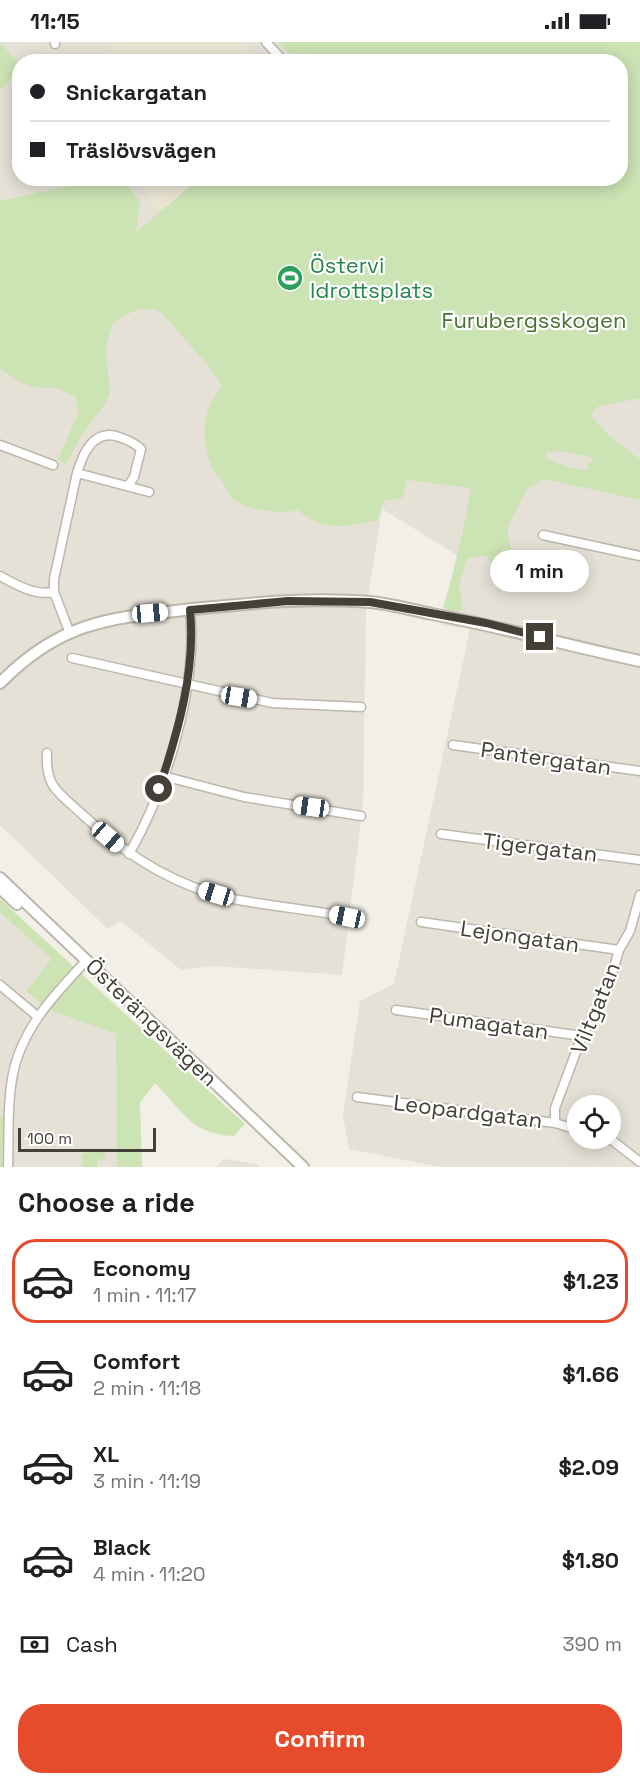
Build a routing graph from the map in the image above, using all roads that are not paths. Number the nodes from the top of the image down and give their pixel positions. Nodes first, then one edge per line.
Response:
1 (266, 42) edge
2 (277, 54) edge
3 (0, 445) edge
4 (53, 465) dead end
5 (77, 473) junction
6 (128, 486) junction
7 (149, 492) dead end
8 (543, 535) dead end
9 (640, 556) edge
10 (0, 576) edge
11 (54, 592) junction
12 (190, 610) junction
13 (69, 631) junction
14 (72, 658) dead end
15 (640, 661) edge
16 (0, 683) edge
17 (186, 685) junction
18 (361, 707) dead end
19 (453, 745) dead end
20 (47, 753) dead end
21 (640, 771) edge
22 (164, 776) junction
23 (361, 816) dead end
24 (441, 834) dead end
25 (129, 854) junction
26 (640, 860) edge
27 (0, 878) edge
28 (0, 888) edge
29 (640, 895) edge
30 (347, 917) dead end
31 (421, 922) dead end
32 (619, 950) junction
33 (85, 962) junction
34 (0, 985) edge
35 (396, 1010) dead end
36 (37, 1016) junction
37 (582, 1036) junction
38 (357, 1096) dead end
39 (555, 1122) junction
40 (567, 1126) edge
41 (621, 1147) edge
42 (640, 1162) edge
43 (8, 1167) edge
44 (296, 1167) edge
45 (303, 1167) edge

1 - 2 street
3 - 4 street
5 - 6 street
5 - 6 street
5 - 11 street
6 - 7 street
8 - 9 street
10 - 11 street
11 - 13 street
12 - 13 street
12 - 15 street
12 - 17 street
13 - 16 street
14 - 17 street
17 - 18 street
17 - 22 street
19 - 21 street, Pantergatan
20 - 25 street
22 - 23 street
22 - 25 street
24 - 26 street, Tigergatan
25 - 30 street
27 - 33 street, Österängsvägen
28 - 33 street, Österängsvägen
29 - 32 street, Viltgatan
31 - 32 street, Lejongatan
32 - 37 street, Viltgatan
33 - 36 street
33 - 44 street, Österängsvägen
33 - 45 street, Österängsvägen
34 - 36 street
35 - 37 street, Pumagatan
36 - 43 street
37 - 39 street, Viltgatan
38 - 39 street, Leopardgatan
39 - 40 street, Leopardgatan
41 - 42 street

